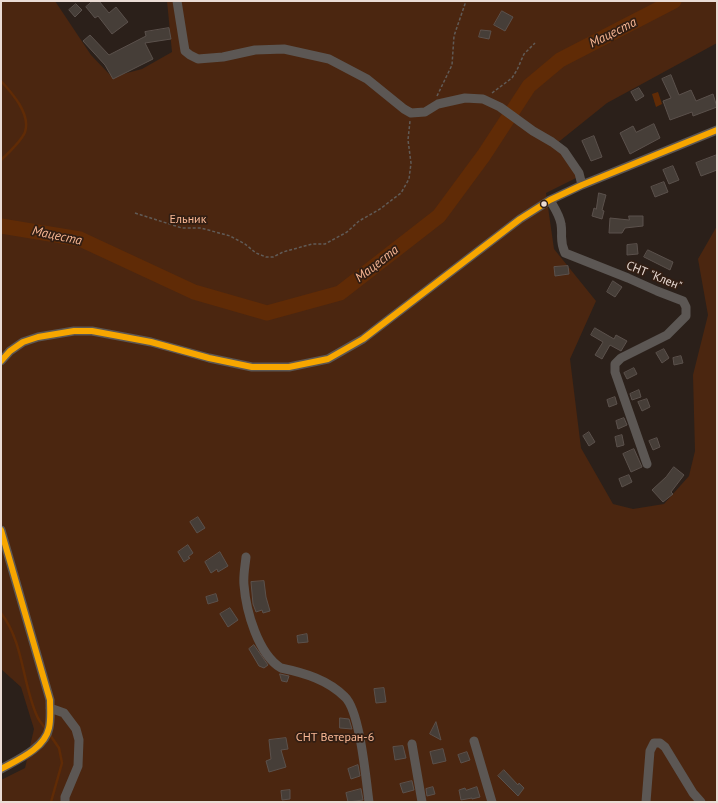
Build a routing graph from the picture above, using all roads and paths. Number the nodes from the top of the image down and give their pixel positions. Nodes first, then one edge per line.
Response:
1 (178, 1) edge
2 (466, 1) edge
3 (535, 43) dead end
4 (483, 99) junction
5 (425, 112) junction
6 (411, 113) junction
7 (717, 130) edge
8 (582, 185) junction
9 (550, 200) junction
10 (135, 213) dead end
11 (1, 361) edge
12 (647, 464) dead end
13 (1, 530) edge
14 (246, 557) dead end
15 (50, 708) junction
16 (474, 741) dead end
17 (412, 744) dead end
18 (1, 769) edge
19 (65, 802) edge
20 (369, 802) edge
21 (422, 802) edge
22 (492, 802) edge
23 (646, 802) edge
24 (701, 802) edge

1 - 6 street
2 - 5 path
3 - 4 path
4 - 5 street
4 - 8 street
5 - 6 street
6 - 10 path
7 - 8 street
8 - 9 street
9 - 11 street
9 - 12 street, СНТ "Клен"
13 - 15 street
14 - 20 street
15 - 18 street
15 - 19 street
16 - 22 street
17 - 21 street
23 - 24 street

